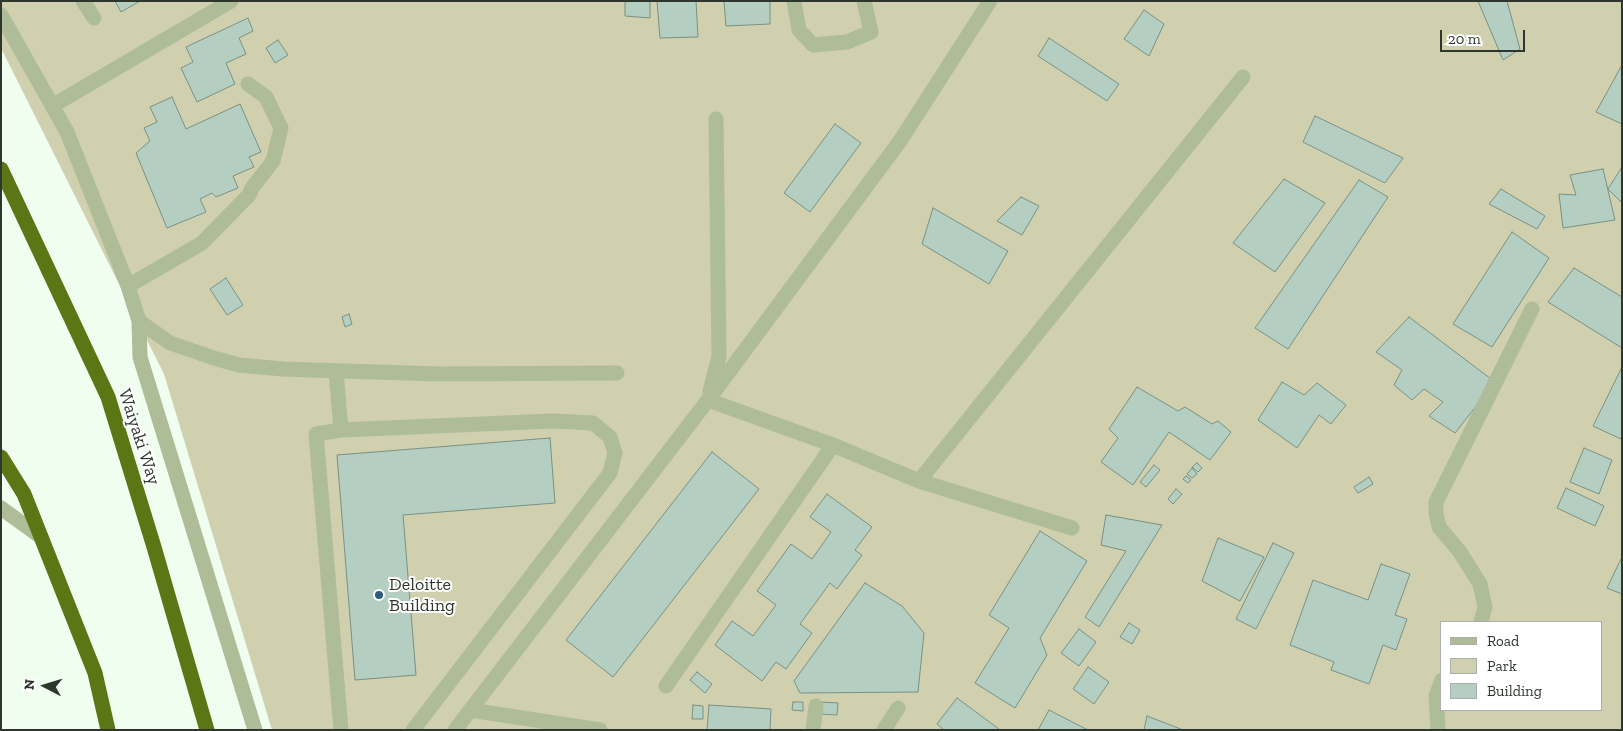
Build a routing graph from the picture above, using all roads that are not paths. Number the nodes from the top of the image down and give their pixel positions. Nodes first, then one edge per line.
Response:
1 (83, 1) edge
2 (231, 1) edge
3 (794, 1) edge
4 (864, 1) edge
5 (990, 1) edge
6 (1, 15) edge
7 (94, 18) dead end
8 (1243, 77) dead end
9 (248, 84) dead end
10 (52, 106) junction
11 (716, 119) dead end
12 (1, 169) edge
13 (128, 286) junction
14 (1532, 309) dead end
15 (139, 320) junction
16 (336, 371) junction
17 (617, 373) dead end
18 (708, 400) junction
19 (341, 430) junction
20 (833, 445) junction
21 (1, 457) edge
22 (919, 481) junction
23 (1, 508) edge
24 (1072, 528) dead end
25 (41, 537) junction
26 (1481, 621) edge
27 (1440, 685) edge
28 (666, 686) dead end
29 (816, 706) dead end
30 (898, 708) dead end
31 (470, 710) junction
32 (1436, 729) edge
33 (108, 730) edge
34 (207, 730) edge
35 (255, 730) edge
36 (341, 730) edge
37 (413, 730) edge
38 (455, 730) edge
39 (600, 730) edge
40 (813, 730) edge
41 (884, 730) edge

1 - 7 street
2 - 10 street
3 - 4 street
5 - 18 street
6 - 10 street
8 - 22 street
9 - 13 street
10 - 13 street
11 - 18 street
12 - 34 highway, Waiyaki Way
13 - 15 street
14 - 26 street
15 - 16 street
15 - 35 street
16 - 17 street
16 - 19 street
18 - 20 street
18 - 31 street
19 - 36 street
19 - 37 street
20 - 22 street
20 - 28 street
21 - 25 highway
22 - 24 street
23 - 25 street
25 - 33 highway
27 - 32 street
29 - 40 street
30 - 41 street
31 - 38 street
31 - 39 street

